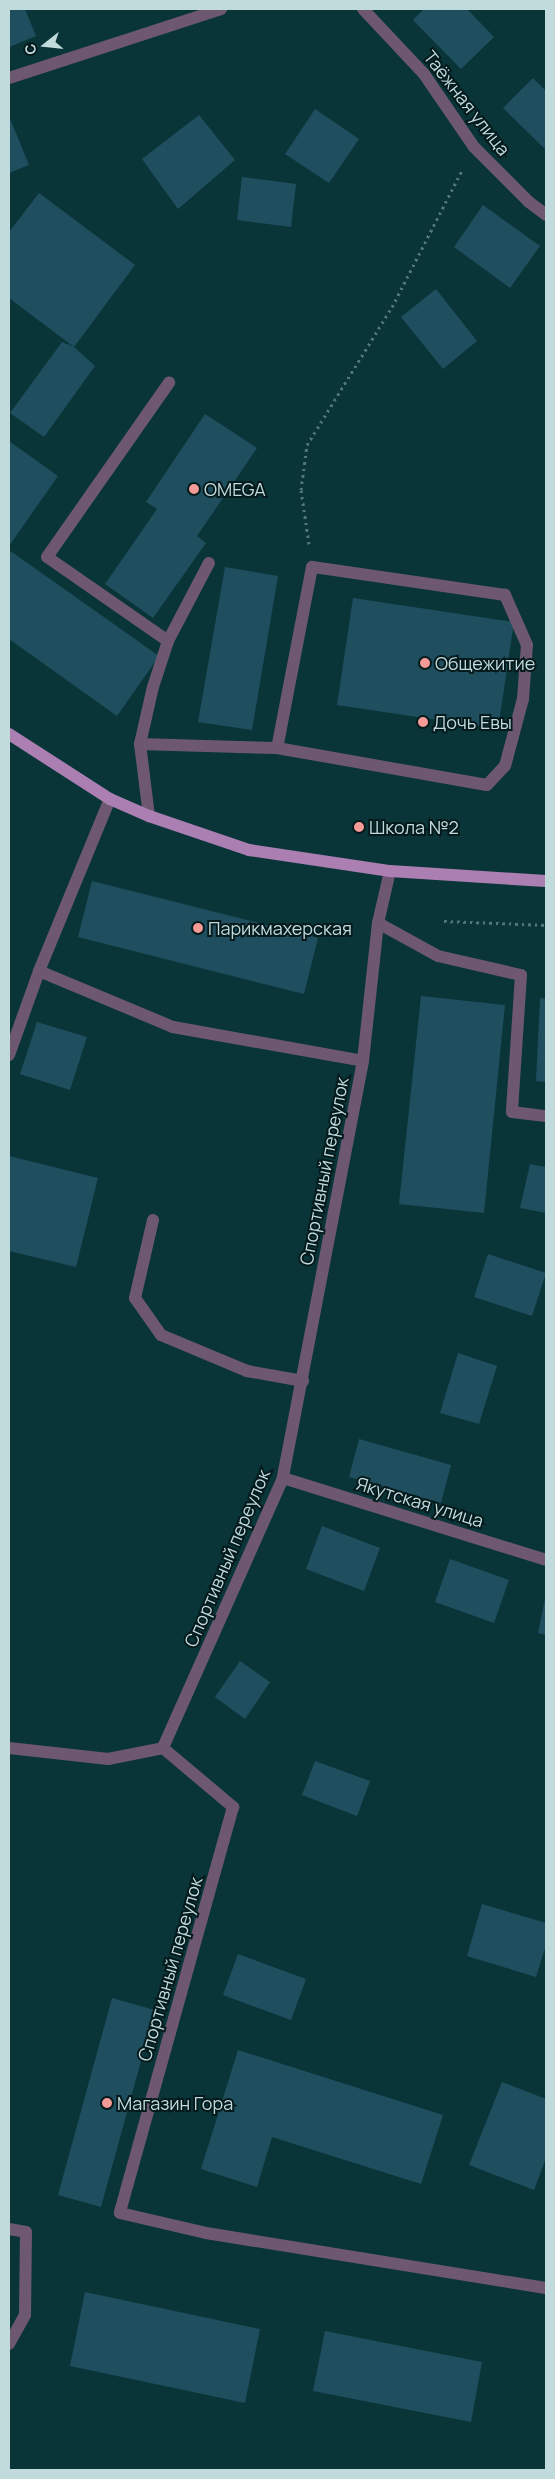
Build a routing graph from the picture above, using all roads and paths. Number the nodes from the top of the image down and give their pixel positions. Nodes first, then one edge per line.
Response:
1 (221, 9) edge
2 (363, 9) edge
3 (9, 78) edge
4 (474, 147) junction
5 (546, 215) edge
6 (170, 383) dead end
7 (208, 563) dead end
8 (312, 567) junction
9 (168, 641) junction
10 (9, 734) edge
11 (140, 744) junction
12 (277, 748) junction
13 (110, 799) junction
14 (149, 816) junction
15 (390, 871) junction
16 (546, 881) edge
17 (444, 921) dead end
18 (378, 923) junction
19 (546, 925) edge
20 (39, 971) junction
21 (9, 1055) edge
22 (363, 1061) junction
23 (546, 1116) edge
24 (153, 1220) dead end
25 (302, 1381) junction
26 (283, 1478) junction
27 (546, 1560) edge
28 (9, 1748) edge
29 (163, 1748) junction
30 (9, 2229) edge
31 (546, 2288) edge
32 (9, 2344) edge

1 - 3 street
2 - 4 street, Таёжная улица
4 - 5 street, Таёжная улица
4 - 8 path
6 - 9 street
7 - 9 street
8 - 12 street
8 - 12 street
9 - 11 street
10 - 13 main road
11 - 12 street
11 - 14 street
13 - 14 main road
13 - 20 street
14 - 15 main road
15 - 16 main road
15 - 18 street, Спортивный переулок
17 - 19 path
18 - 22 street, Спортивный переулок
18 - 23 street
20 - 21 street
20 - 22 street
22 - 25 street, Спортивный переулок
24 - 25 street
25 - 26 street, Спортивный переулок
26 - 27 street, Якутская улица
26 - 29 street, Спортивный переулок
28 - 29 street
29 - 31 street, Спортивный переулок
30 - 32 street

